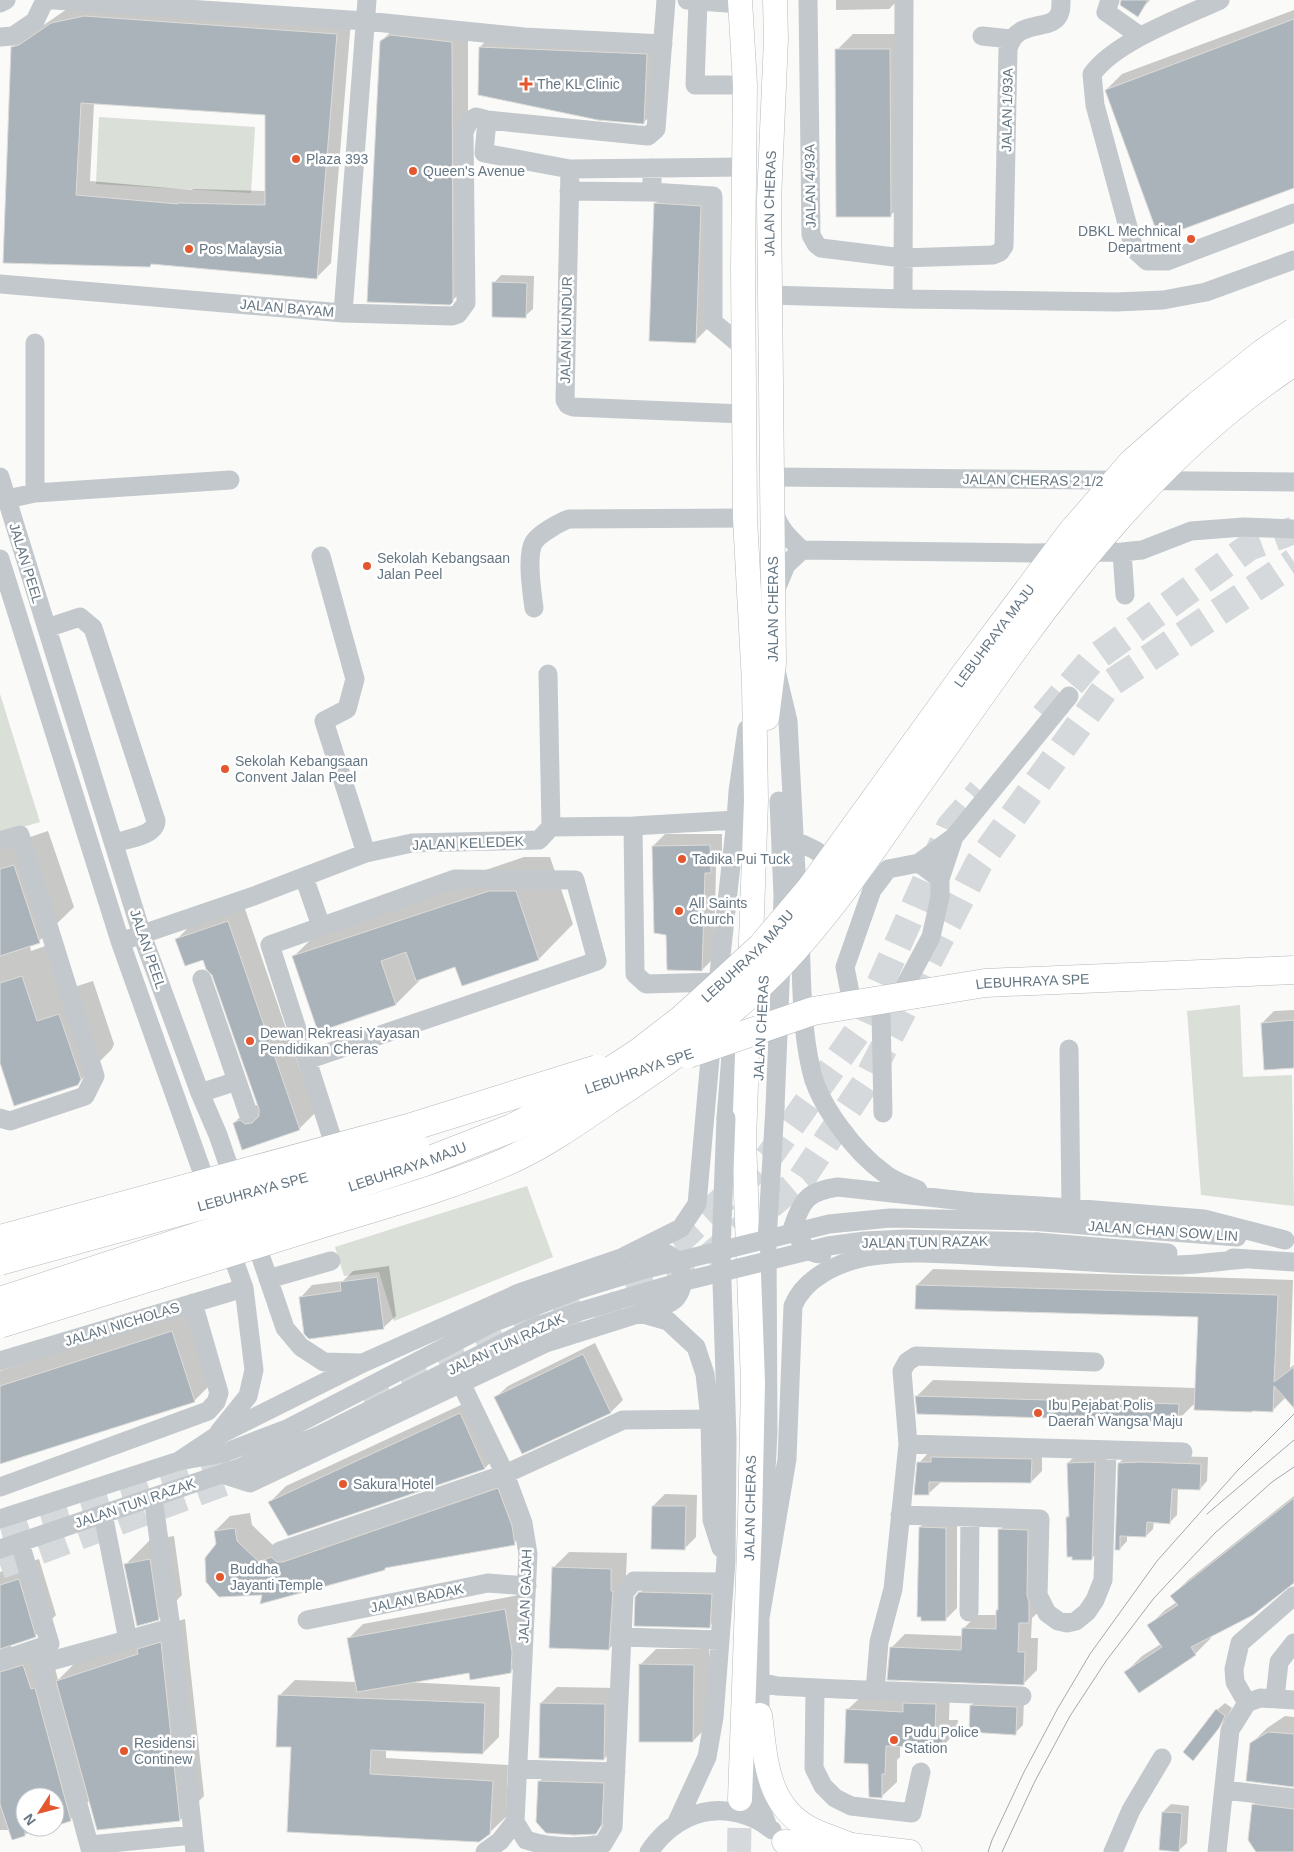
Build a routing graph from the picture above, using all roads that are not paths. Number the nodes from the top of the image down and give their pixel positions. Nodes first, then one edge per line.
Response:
1 (6, 0) edge
2 (45, 0) edge
3 (54, 0) edge
4 (367, 0) edge
5 (666, 0) edge
6 (687, 0) edge
7 (775, 0) edge
8 (808, 0) edge
9 (904, 0) edge
10 (1061, 0) edge
11 (1220, 0) edge
12 (698, 1) edge
13 (741, 1) edge
14 (0, 2) edge
15 (1108, 6) edge
16 (365, 21) junction
17 (982, 36) dead end
18 (1140, 36) junction
19 (0, 37) edge
20 (776, 39) junction
21 (1011, 39) junction
22 (663, 44) junction
23 (745, 85) junction
24 (487, 120) junction
25 (744, 167) junction
26 (652, 168) junction
27 (570, 169) junction
28 (569, 191) junction
29 (652, 192) junction
30 (1294, 213) edge
31 (1000, 252) joint
32 (902, 258) junction
33 (1294, 260) edge
34 (0, 284) edge
35 (770, 295) junction
36 (902, 299) junction
37 (343, 313) junction
38 (1294, 332) edge
39 (35, 343) dead end
40 (743, 347) junction
41 (1294, 362) edge
42 (743, 414) junction
43 (0, 477) edge
44 (773, 477) junction
45 (230, 480) dead end
46 (1294, 482) edge
47 (35, 493) junction
48 (7, 499) junction
49 (773, 508) junction
50 (745, 518) junction
51 (1294, 529) edge
52 (802, 550) junction
53 (1122, 552) junction
54 (321, 556) dead end
55 (0, 559) edge
56 (1125, 595) dead end
57 (773, 599) junction
58 (534, 608) dead end
59 (47, 628) junction
60 (774, 663) junction
61 (548, 674) dead end
62 (754, 683) junction
63 (1068, 696) dead end
64 (736, 820) junction
65 (633, 826) junction
66 (552, 828) junction
67 (954, 837) junction
68 (794, 840) junction
69 (0, 841) edge
70 (114, 843) junction
71 (366, 854) junction
72 (919, 863) junction
73 (304, 877) junction
74 (940, 879) junction
75 (872, 890) junction
76 (321, 926) junction
77 (142, 935) junction
78 (120, 941) junction
79 (1294, 952) edge
80 (1294, 970) edge
81 (202, 979) dead end
82 (718, 982) junction
83 (880, 1011) junction
84 (1069, 1049) dead end
85 (307, 1060) junction
86 (237, 1081) junction
87 (200, 1093) junction
88 (248, 1113) dead end
89 (882, 1113) dead end
90 (0, 1118) edge
91 (218, 1135) junction
92 (332, 1135) dead end
93 (192, 1143) junction
94 (930, 1196) junction
95 (1071, 1208) junction
96 (746, 1216) junction
97 (1031, 1221) joint
98 (0, 1239) edge
99 (767, 1241) junction
100 (1290, 1241) edge
101 (1037, 1242) joint
102 (722, 1252) junction
103 (621, 1258) junction
104 (865, 1258) junction
105 (1244, 1259) junction
106 (0, 1261) edge
107 (331, 1261) dead end
108 (768, 1262) junction
109 (1294, 1262) edge
110 (721, 1273) junction
111 (268, 1279) junction
112 (244, 1288) junction
113 (0, 1301) edge
114 (193, 1303) junction
115 (640, 1313) junction
116 (0, 1324) edge
117 (0, 1361) edge
118 (1095, 1362) dead end
119 (363, 1363) junction
120 (461, 1383) junction
121 (710, 1419) junction
122 (908, 1444) junction
123 (220, 1445) junction
124 (1107, 1450) junction
125 (1183, 1452) dead end
126 (52, 1469) junction
127 (228, 1472) junction
128 (505, 1474) junction
129 (0, 1487) edge
130 (73, 1496) junction
131 (154, 1497) junction
132 (103, 1514) junction
133 (900, 1514) junction
134 (970, 1518) junction
135 (0, 1519) edge
136 (20, 1543) junction
137 (0, 1549) edge
138 (280, 1551) dead end
139 (726, 1561) junction
140 (724, 1582) junction
141 (527, 1586) junction
142 (1294, 1596) edge
143 (969, 1612) dead end
144 (760, 1618) junction
145 (307, 1620) dead end
146 (171, 1628) junction
147 (622, 1637) junction
148 (128, 1640) junction
149 (720, 1640) junction
150 (1294, 1643) edge
151 (0, 1660) edge
152 (760, 1682) junction
153 (815, 1688) junction
154 (875, 1691) junction
155 (1022, 1696) dead end
156 (1285, 1699) edge
157 (1247, 1703) junction
158 (760, 1715) junction
159 (1162, 1758) dead end
160 (518, 1769) junction
161 (616, 1772) junction
162 (921, 1772) dead end
163 (1224, 1790) junction
164 (1294, 1798) edge
165 (740, 1799) tunnel mouth
166 (515, 1822) junction
167 (676, 1824) junction
168 (781, 1840) edge
169 (194, 1844) edge
170 (851, 1845) junction
171 (653, 1846) edge
172 (90, 1849) edge
173 (485, 1852) edge
174 (637, 1852) edge
175 (908, 1852) edge
176 (1113, 1852) edge
177 (1217, 1852) edge

1 - 14 street
2 - 19 street
3 - 16 street
4 - 16 street, JALAN BAYAM
5 - 22 street
6 - 12 street
7 - 20 main road, JALAN CHERAS
8 - 32 street, JALAN 4/93A
9 - 32 street
10 - 21 street
11 - 18 street
12 - 13 street
12 - 23 street
13 - 20 main road
13 - 23 main road, JALAN CHERAS
15 - 18 street
16 - 22 street
16 - 37 street, JALAN BAYAM
17 - 21 street
18 - 30 street
20 - 35 main road, JALAN CHERAS
21 - 31 street, JALAN 1/93A
22 - 24 street
23 - 25 main road, JALAN CHERAS
24 - 27 street
24 - 37 street
25 - 26 street
25 - 40 main road, JALAN CHERAS
26 - 27 street
26 - 29 street
27 - 28 street, JALAN KUNDUR
28 - 29 street
28 - 42 street, JALAN KUNDUR
29 - 40 street
31 - 32 street, JALAN 4/93A
32 - 36 street
33 - 36 street
34 - 37 street, JALAN BAYAM
35 - 36 street
35 - 44 main road, JALAN CHERAS
38 - 113 highway, LEBUHRAYA MAJU, bridge
39 - 47 street
40 - 42 main road, JALAN CHERAS
41 - 116 highway, LEBUHRAYA MAJU, bridge
42 - 50 main road, JALAN CHERAS
43 - 48 street, JALAN PEEL
44 - 46 street, JALAN CHERAS 2 1/2
44 - 49 main road, JALAN CHERAS
45 - 47 street
47 - 48 street
48 - 59 street, JALAN PEEL
49 - 52 street
49 - 57 main road, JALAN CHERAS
50 - 58 street
50 - 62 main road, JALAN CHERAS
51 - 53 street
52 - 53 street
52 - 57 street
53 - 56 street
54 - 71 street
55 - 78 street, JALAN PEEL
57 - 60 main road, JALAN CHERAS
59 - 70 street, JALAN PEEL
59 - 70 street
60 - 68 street
60 - 96 main road, JALAN CHERAS
60 - 99 street, bridge
61 - 66 street
62 - 64 street
62 - 96 main road, JALAN CHERAS
62 - 102 street, bridge
63 - 67 street
64 - 65 street, JALAN KELEDEK
64 - 82 street
65 - 66 street, JALAN KELEDEK
65 - 82 street
66 - 71 street, JALAN KELEDEK
67 - 72 street
67 - 74 street
68 - 75 street
68 - 94 street
69 - 90 street
70 - 77 street, JALAN PEEL
71 - 73 street, JALAN KELEDEK
72 - 74 street
72 - 75 street
73 - 76 street
73 - 77 street, JALAN KELEDEK
74 - 83 street
75 - 83 street
76 - 85 street
76 - 85 street
77 - 78 street, JALAN KELEDEK
77 - 87 street, JALAN PEEL
78 - 93 street, JALAN PEEL
79 - 98 highway, LEBUHRAYA SPE, bridge
80 - 106 highway, LEBUHRAYA SPE, bridge
81 - 86 street
82 - 103 street
83 - 89 street
84 - 95 street
85 - 92 street
86 - 87 street
86 - 88 street
87 - 91 street, JALAN PEEL
91 - 93 street
91 - 111 street, JALAN PEEL
93 - 112 street, JALAN PEEL
94 - 95 street
94 - 104 street
95 - 100 street
96 - 165 main road, JALAN CHERAS
97 - 99 street, JALAN TUN RAZAK, bridge
97 - 100 street, JALAN CHAN SOW LIN
99 - 102 street, JALAN TUN RAZAK, bridge
99 - 108 street
101 - 105 street, JALAN CHAN SOW LIN
101 - 108 street, JALAN TUN RAZAK, bridge
102 - 110 street
102 - 123 street, JALAN TUN RAZAK, bridge
103 - 115 street
103 - 119 street
104 - 105 street
104 - 144 street
105 - 109 street, JALAN CHAN SOW LIN
107 - 111 street
108 - 110 street, JALAN TUN RAZAK, bridge
108 - 144 street
110 - 127 street, JALAN TUN RAZAK, bridge
110 - 139 street
111 - 119 street, JALAN PEEL
112 - 114 street, JALAN NICHOLAS
112 - 123 street, JALAN PEEL
114 - 117 street, JALAN NICHOLAS
114 - 126 street
115 - 120 street
115 - 121 street
118 - 122 street
119 - 123 street
120 - 127 street
120 - 128 street, JALAN GAJAH
121 - 128 street
121 - 139 street
122 - 124 street
122 - 133 street
123 - 130 street, JALAN TUN RAZAK
124 - 125 street
124 - 134 street
126 - 129 street
126 - 130 street
127 - 131 street, JALAN TUN RAZAK
128 - 138 street
128 - 141 street, JALAN GAJAH
130 - 135 street, JALAN TUN RAZAK
131 - 132 street, JALAN TUN RAZAK
131 - 146 street
132 - 136 street, JALAN TUN RAZAK
132 - 148 street
133 - 134 street
133 - 154 street
134 - 143 street
136 - 137 street, JALAN TUN RAZAK
136 - 151 street
139 - 140 street
140 - 147 street
140 - 149 street
141 - 145 street, JALAN BADAK
141 - 160 street, JALAN GAJAH
142 - 157 street
144 - 152 street
146 - 148 street
146 - 169 street
147 - 149 street
147 - 161 street
148 - 172 street
149 - 167 street
150 - 156 street
152 - 153 street
152 - 158 street
153 - 154 street
153 - 162 street
154 - 155 street
156 - 157 street
157 - 163 street
158 - 168 street
158 - 170 main road
159 - 176 street
160 - 161 street
160 - 166 street, JALAN GAJAH
161 - 166 street
163 - 164 street
163 - 177 street
166 - 173 street
167 - 168 street
167 - 171 street
168 - 170 main road
169 - 172 street
170 - 175 main road
171 - 174 street

